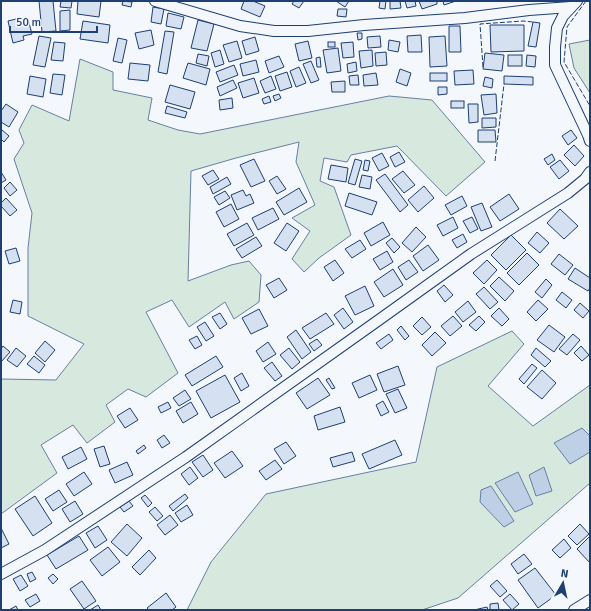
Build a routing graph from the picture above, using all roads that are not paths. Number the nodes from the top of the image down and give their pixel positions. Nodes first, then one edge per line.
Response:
1 (155, 1) edge
2 (574, 4) edge
3 (590, 141) edge
4 (590, 172) edge
5 (1, 574) edge
6 (590, 600) edge
7 (574, 610) edge

1 - 2 street
2 - 3 street
4 - 5 street
6 - 7 street

